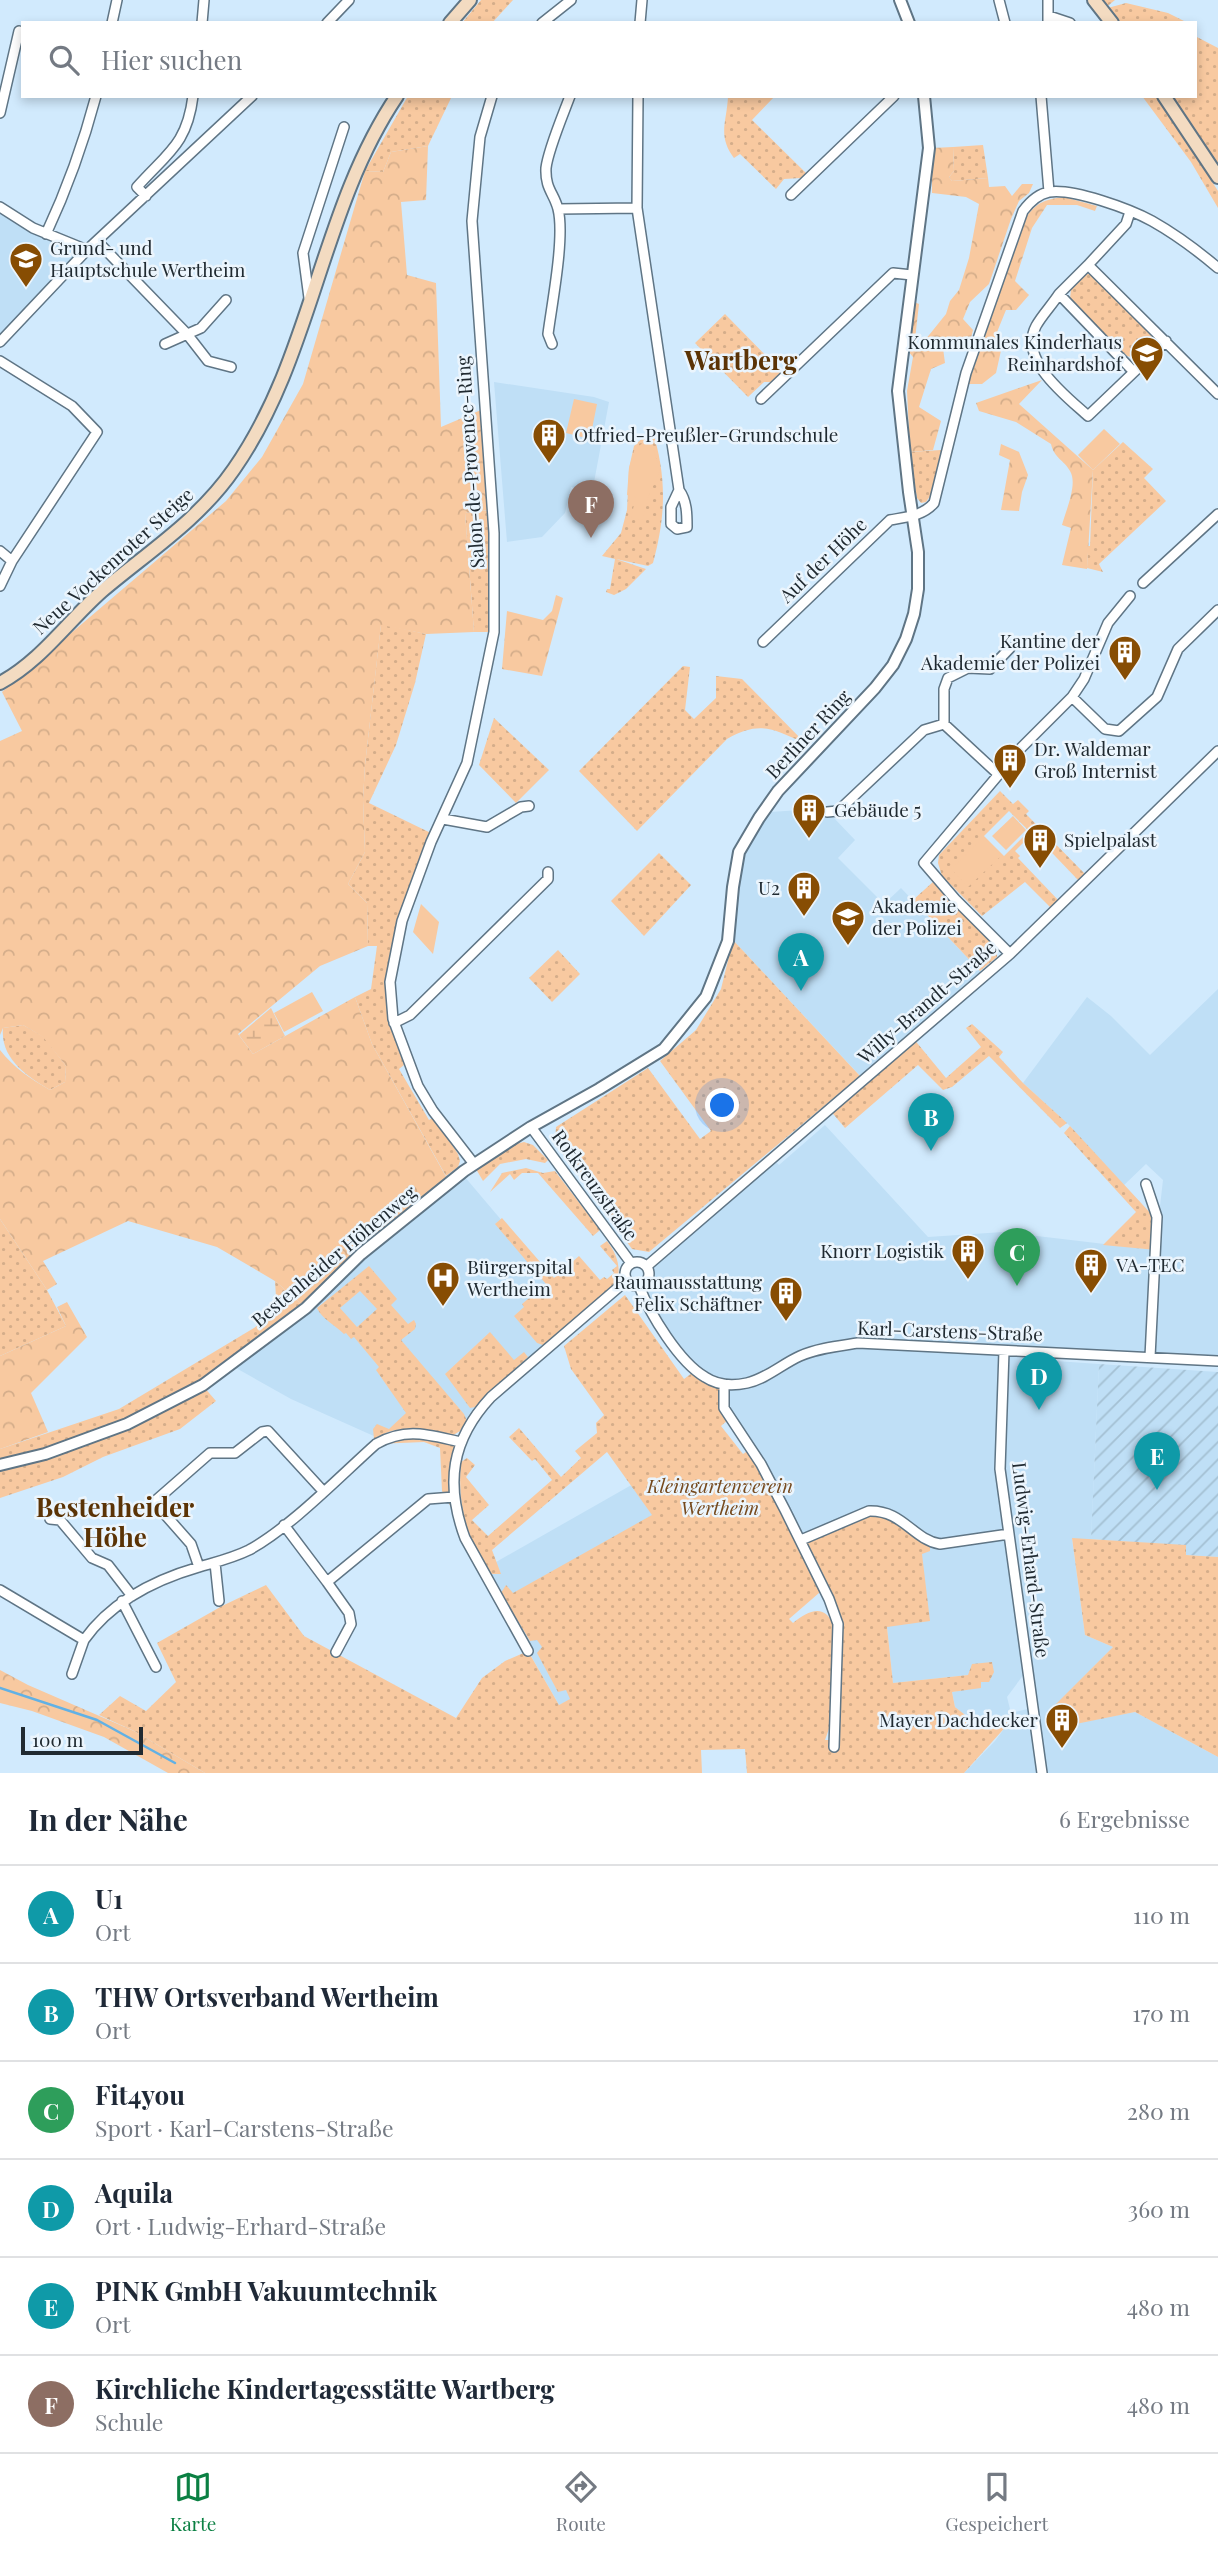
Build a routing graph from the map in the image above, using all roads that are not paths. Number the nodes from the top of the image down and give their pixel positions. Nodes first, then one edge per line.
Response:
1 (117, 0) edge
2 (204, 0) edge
3 (349, 0) edge
4 (470, 0) edge
5 (570, 0) edge
6 (642, 0) edge
7 (900, 0) edge
8 (999, 0) edge
9 (1048, 0) edge
10 (1094, 0) edge
11 (1049, 20) edge
12 (112, 21) edge
13 (202, 21) edge
14 (329, 21) edge
15 (452, 21) edge
16 (544, 21) edge
17 (640, 21) edge
18 (908, 21) edge
19 (1004, 21) edge
20 (1110, 21) edge
21 (19, 30) dead end
22 (95, 98) edge
23 (193, 98) edge
24 (250, 98) edge
25 (396, 98) edge
26 (491, 98) edge
27 (569, 98) edge
28 (638, 98) edge
29 (892, 98) edge
30 (924, 98) edge
31 (1041, 98) edge
32 (1165, 98) edge
33 (0, 113) edge
34 (344, 127) dead end
35 (1218, 177) edge
36 (1049, 192) junction
37 (791, 195) dead end
38 (146, 196) junction
39 (0, 207) edge
40 (637, 208) junction
41 (558, 209) junction
42 (1130, 212) junction
43 (46, 234) junction
44 (97, 241) junction
45 (87, 250) junction
46 (1088, 265) junction
47 (1218, 268) edge
48 (912, 275) junction
49 (1059, 294) junction
50 (226, 300) dead end
51 (310, 303) junction
52 (187, 334) junction
53 (1166, 341) junction
54 (0, 342) edge
55 (552, 344) dead end
56 (165, 345) dead end
57 (0, 361) edge
58 (230, 368) dead end
59 (1134, 372) junction
60 (1218, 394) edge
61 (761, 399) dead end
62 (679, 490) dead end
63 (1218, 514) edge
64 (914, 515) junction
65 (0, 551) edge
66 (12, 561) junction
67 (1143, 583) dead end
68 (0, 586) edge
69 (1130, 596) dead end
70 (1218, 610) edge
71 (763, 642) dead end
72 (1010, 648) dead end
73 (0, 683) edge
74 (1072, 697) junction
75 (944, 724) junction
76 (1218, 751) edge
77 (998, 774) junction
78 (529, 806) dead end
79 (827, 811) dead end
80 (443, 819) junction
81 (548, 872) dead end
82 (1010, 954) junction
83 (394, 1023) junction
84 (531, 1127) junction
85 (474, 1164) junction
86 (1146, 1184) dead end
87 (631, 1263) junction
88 (647, 1266) junction
89 (627, 1280) junction
90 (639, 1286) junction
91 (1004, 1351) junction
92 (1150, 1357) junction
93 (1218, 1361) edge
94 (724, 1384) junction
95 (461, 1442) junction
96 (0, 1465) edge
97 (323, 1491) junction
98 (454, 1497) junction
99 (50, 1519) dead end
100 (284, 1525) junction
101 (1009, 1534) junction
102 (801, 1540) junction
103 (215, 1563) junction
104 (199, 1567) junction
105 (327, 1582) junction
106 (0, 1590) edge
107 (132, 1597) junction
108 (122, 1601) junction
109 (219, 1601) dead end
110 (84, 1640) junction
111 (528, 1651) dead end
112 (336, 1652) dead end
113 (156, 1667) dead end
114 (72, 1674) dead end
115 (834, 1747) dead end
116 (1042, 1773) edge

1 - 12 street
2 - 13 street
3 - 14 street
4 - 15 main road
5 - 16 street
6 - 17 street
7 - 18 street
8 - 19 street
9 - 11 street
10 - 20 main road
21 - 33 street
22 - 43 street
23 - 38 street
24 - 38 street
25 - 51 main road, Neue Vockenroter Steige
26 - 80 street, Salon-de-Provence-Ring
27 - 41 street
28 - 40 street
29 - 37 street
30 - 48 street, Berliner Ring
31 - 36 street
32 - 35 main road
34 - 51 street, Neue Vockenroter Steige
36 - 42 street
36 - 64 street
38 - 44 street
39 - 43 street
40 - 41 street
40 - 62 street
41 - 55 street
42 - 46 street
42 - 47 street
43 - 45 street
44 - 45 street
44 - 52 street
45 - 54 street
46 - 49 street
46 - 53 street
48 - 61 street
48 - 64 street, Berliner Ring
49 - 59 street
49 - 59 street
50 - 52 street
51 - 73 main road, Neue Vockenroter Steige
52 - 56 street
52 - 58 street
53 - 59 street
53 - 60 street
57 - 66 street
63 - 67 street
64 - 71 street, Auf der Höhe
64 - 84 street, Berliner Ring
65 - 66 street
66 - 68 street
69 - 74 street
70 - 74 street
72 - 75 street
74 - 77 street
75 - 77 street
75 - 79 street
76 - 82 street, Willy-Brandt-Straße
77 - 82 street
78 - 80 street
80 - 83 street, Salon-de-Provence-Ring
81 - 83 street
82 - 88 street, Willy-Brandt-Straße
83 - 85 street, Salon-de-Provence-Ring
84 - 85 street, Bestenheider Höhenweg
84 - 87 street, Rotkreuzstraße
85 - 96 street, Bestenheider Höhenweg
86 - 92 street
87 - 88 street
87 - 89 street
88 - 90 street
89 - 90 street
89 - 95 street
90 - 94 street
91 - 92 street, Karl-Carstens-Straße
91 - 94 street, Karl-Carstens-Straße
91 - 101 street, Ludwig-Erhard-Straße
92 - 93 street, Karl-Carstens-Straße
94 - 102 street
95 - 97 street
95 - 98 street
97 - 100 street
97 - 104 street
98 - 105 street
98 - 111 street
99 - 107 street
100 - 103 street
100 - 105 street
101 - 102 street
101 - 116 street, Ludwig-Erhard-Straße
102 - 115 street
103 - 104 street
103 - 109 street
104 - 107 street
105 - 112 street
106 - 110 street
107 - 108 street
108 - 110 street
108 - 113 street
110 - 114 street

